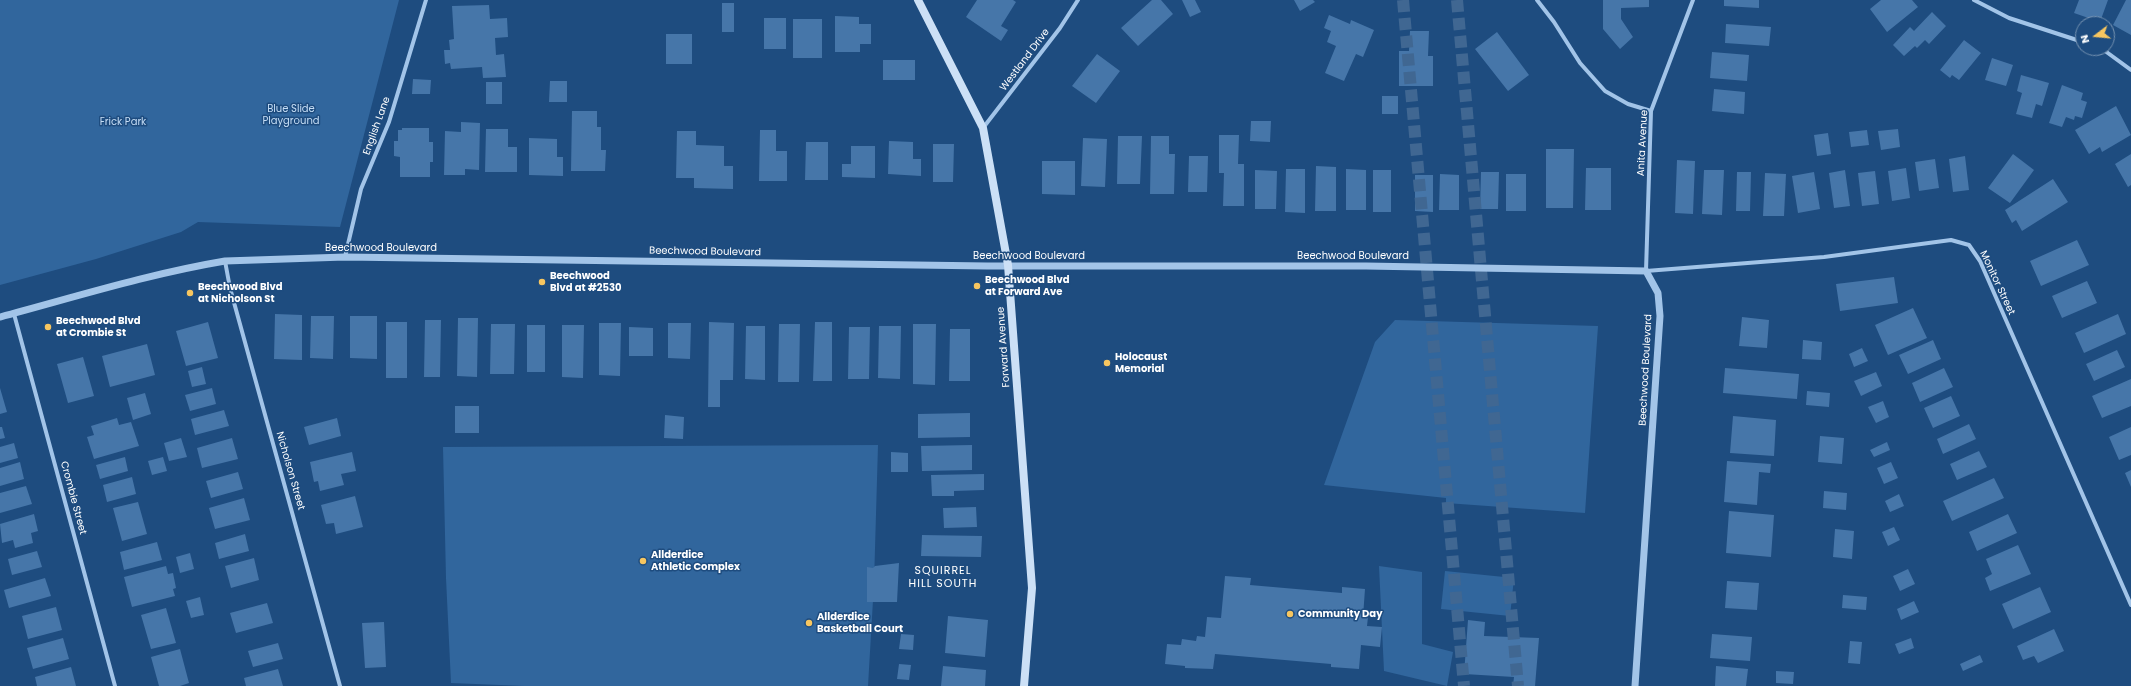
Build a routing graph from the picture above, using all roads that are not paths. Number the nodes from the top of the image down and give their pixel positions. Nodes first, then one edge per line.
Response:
1 (426, 0) edge
2 (918, 0) edge
3 (1078, 0) edge
4 (1537, 0) edge
5 (1693, 0) edge
6 (1974, 0) edge
7 (2075, 39) edge
8 (2112, 56) edge
9 (2131, 70) edge
10 (1651, 111) junction
11 (983, 128) junction
12 (345, 257) junction
13 (225, 261) junction
14 (1008, 265) junction
15 (1646, 270) junction
16 (14, 314) junction
17 (0, 317) edge
18 (2131, 605) edge
19 (115, 686) edge
20 (340, 686) edge
21 (1024, 686) edge
22 (1635, 686) edge

1 - 12 street, English Lane
2 - 11 main road, Forward Avenue
3 - 11 street, Westland Drive
4 - 10 street
5 - 10 street, Anita Avenue
6 - 7 street
8 - 9 street
10 - 15 street, Anita Avenue
11 - 14 main road, Forward Avenue
12 - 13 street, Beechwood Boulevard
12 - 14 street, Beechwood Boulevard
13 - 16 street, Beechwood Boulevard
13 - 20 street, Nicholson Street
14 - 15 street, Beechwood Boulevard
14 - 21 main road, Forward Avenue
15 - 18 street, Monitor Street
15 - 22 street, Beechwood Boulevard
16 - 17 street, Beechwood Boulevard
16 - 19 street, Crombie Street

